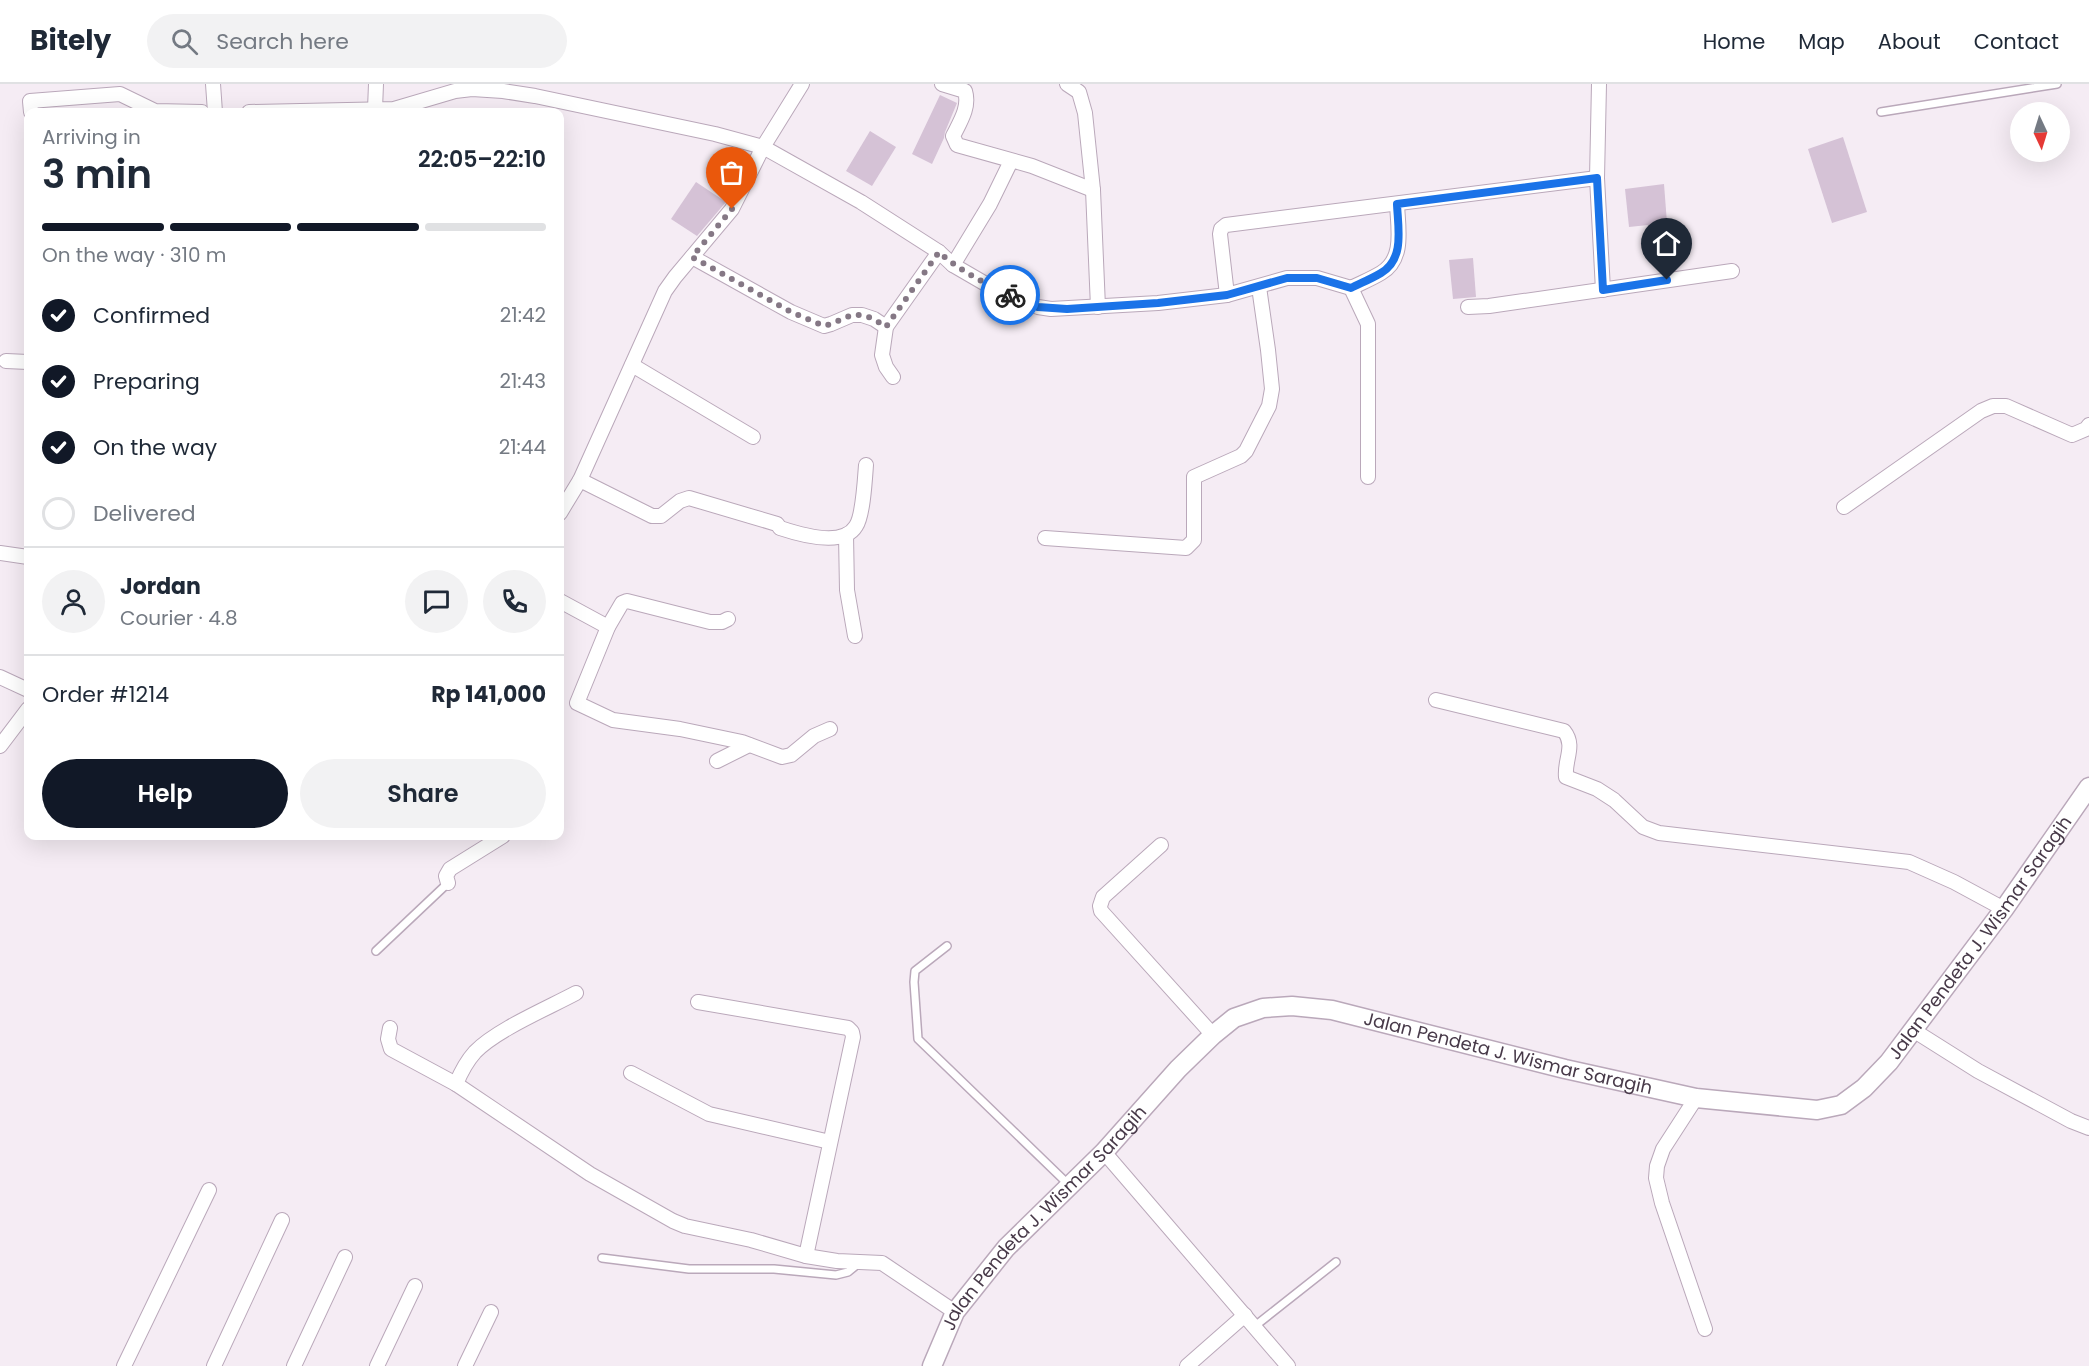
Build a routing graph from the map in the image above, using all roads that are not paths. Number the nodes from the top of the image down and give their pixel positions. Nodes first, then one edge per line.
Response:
1 (213, 84) edge
2 (376, 84) edge
3 (802, 84) edge
4 (942, 84) edge
5 (1067, 84) edge
6 (1599, 84) edge
7 (2057, 84) edge
8 (31, 108) edge
9 (149, 108) edge
10 (215, 108) edge
11 (375, 108) edge
12 (412, 108) edge
13 (1881, 112) dead end
14 (763, 147) junction
15 (1011, 161) junction
16 (1597, 178) junction
17 (1093, 189) junction
18 (1397, 204) junction
19 (939, 252) junction
20 (692, 257) junction
21 (953, 264) junction
22 (1731, 271) dead end
23 (1259, 287) junction
24 (1351, 288) junction
25 (1603, 290) junction
26 (1227, 295) junction
27 (1098, 307) junction
28 (1468, 307) dead end
29 (886, 327) junction
30 (6, 361) dead end
31 (24, 362) edge
32 (632, 366) junction
33 (893, 377) dead end
34 (2089, 425) edge
35 (753, 437) dead end
36 (866, 465) dead end
37 (1368, 477) dead end
38 (580, 480) junction
39 (564, 506) edge
40 (1844, 507) dead end
41 (846, 535) junction
42 (1044, 538) dead end
43 (0, 553) edge
44 (24, 556) edge
45 (564, 603) edge
46 (728, 619) dead end
47 (608, 627) junction
48 (855, 636) dead end
49 (0, 677) edge
50 (24, 688) edge
51 (1436, 700) dead end
52 (24, 714) edge
53 (830, 729) dead end
54 (749, 745) junction
55 (0, 746) edge
56 (717, 761) dead end
57 (2089, 787) edge
58 (497, 840) edge
59 (1161, 845) dead end
60 (448, 883) joint
61 (2004, 909) junction
62 (947, 946) dead end
63 (376, 951) dead end
64 (576, 993) dead end
65 (698, 1002) dead end
66 (390, 1028) dead end
67 (1913, 1030) junction
68 (1213, 1035) junction
69 (632, 1073) dead end
70 (456, 1084) junction
71 (1696, 1098) junction
72 (2089, 1128) edge
73 (830, 1142) junction
74 (1104, 1152) junction
75 (1070, 1186) junction
76 (209, 1190) dead end
77 (282, 1220) dead end
78 (806, 1256) junction
79 (345, 1257) dead end
80 (602, 1258) dead end
81 (861, 1262) junction
82 (1336, 1262) dead end
83 (416, 1286) dead end
84 (491, 1312) dead end
85 (955, 1312) junction
86 (1245, 1315) junction
87 (1255, 1326) junction
88 (1705, 1329) dead end
89 (124, 1366) edge
90 (214, 1366) edge
91 (294, 1366) edge
92 (377, 1366) edge
93 (465, 1366) edge
94 (932, 1366) edge
95 (1187, 1366) edge
96 (1288, 1366) edge

1 - 10 street
2 - 11 street
3 - 14 street
4 - 15 street
5 - 17 street
6 - 16 street
7 - 13 lane
8 - 9 street
12 - 14 street
14 - 19 street
14 - 20 street
15 - 17 street
15 - 21 street
16 - 18 street
16 - 25 street
17 - 27 street
18 - 24 street
18 - 26 street
19 - 21 street
19 - 29 street
20 - 29 street
20 - 32 street
21 - 27 street
22 - 25 street
23 - 24 street
23 - 26 street
23 - 42 street
24 - 37 street
25 - 28 street
26 - 27 street
29 - 33 street
30 - 31 street
32 - 35 street
32 - 38 street
34 - 40 street
36 - 41 street
38 - 39 street
38 - 41 street
41 - 48 street
43 - 44 street
45 - 47 street
46 - 47 street
47 - 54 street
49 - 50 street
51 - 61 street
52 - 55 street
53 - 54 street
54 - 56 street
57 - 61 street, Jalan Pendeta J. Wismar Saragih
58 - 60 street
59 - 68 street
60 - 63 lane
61 - 67 street, Jalan Pendeta J. Wismar Saragih
62 - 75 lane
64 - 70 street
65 - 73 street
66 - 70 street
67 - 71 street, Jalan Pendeta J. Wismar Saragih
67 - 72 street
68 - 71 street, Jalan Pendeta J. Wismar Saragih
68 - 74 street, Jalan Pendeta J. Wismar Saragih
69 - 73 street
70 - 78 street
71 - 88 street
73 - 78 street
74 - 75 street, Jalan Pendeta J. Wismar Saragih
74 - 86 street
75 - 85 street, Jalan Pendeta J. Wismar Saragih
76 - 89 street
77 - 90 street
78 - 81 street
79 - 91 street
80 - 81 lane
81 - 85 street
82 - 87 lane
83 - 92 street
84 - 93 street
85 - 94 street, Jalan Pendeta J. Wismar Saragih
86 - 87 street
86 - 95 street
87 - 96 street

